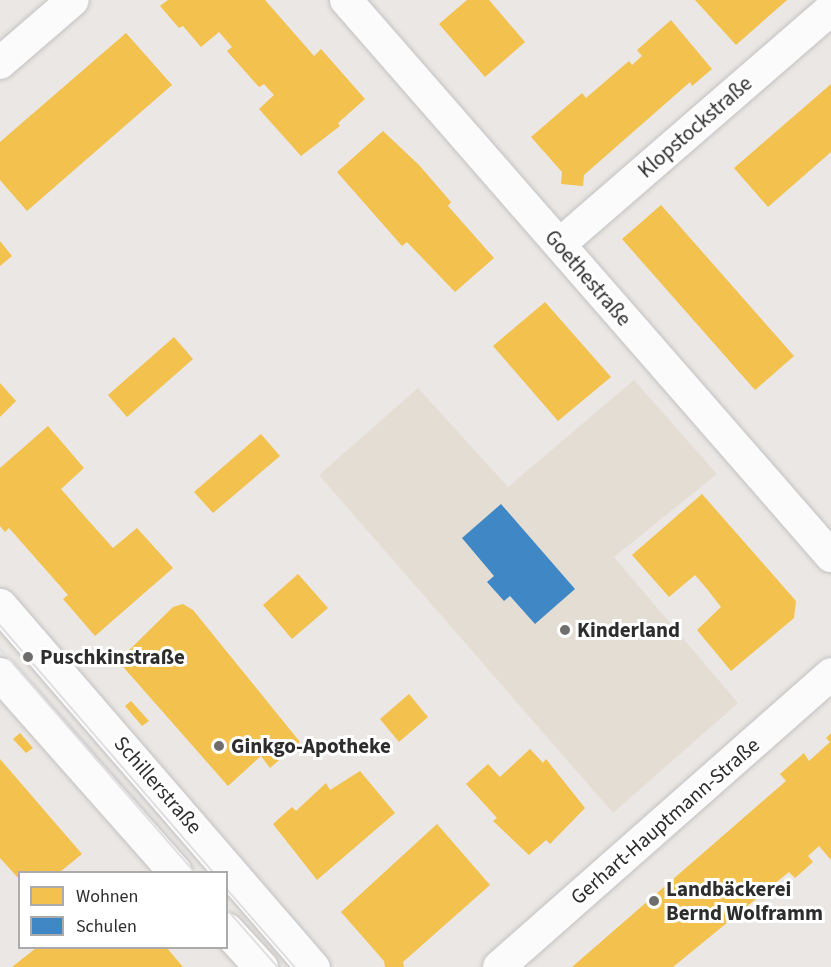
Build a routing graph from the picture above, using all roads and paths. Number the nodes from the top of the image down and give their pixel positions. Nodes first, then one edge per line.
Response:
1 (72, 0) edge
2 (346, 0) edge
3 (831, 9) edge
4 (0, 63) edge
5 (560, 244) junction
6 (831, 556) edge
7 (0, 606) edge
8 (0, 674) edge
9 (831, 674) edge
10 (173, 871) edge
11 (228, 931) edge
12 (261, 967) edge
13 (313, 967) edge
14 (499, 967) edge

1 - 4 street
2 - 5 street, Goethestraße
3 - 5 street, Klopstockstraße
5 - 6 street, Goethestraße
7 - 13 main road, Schillerstraße
8 - 10 main road
9 - 14 street, Gerhart-Hauptmann-Straße
11 - 12 main road

